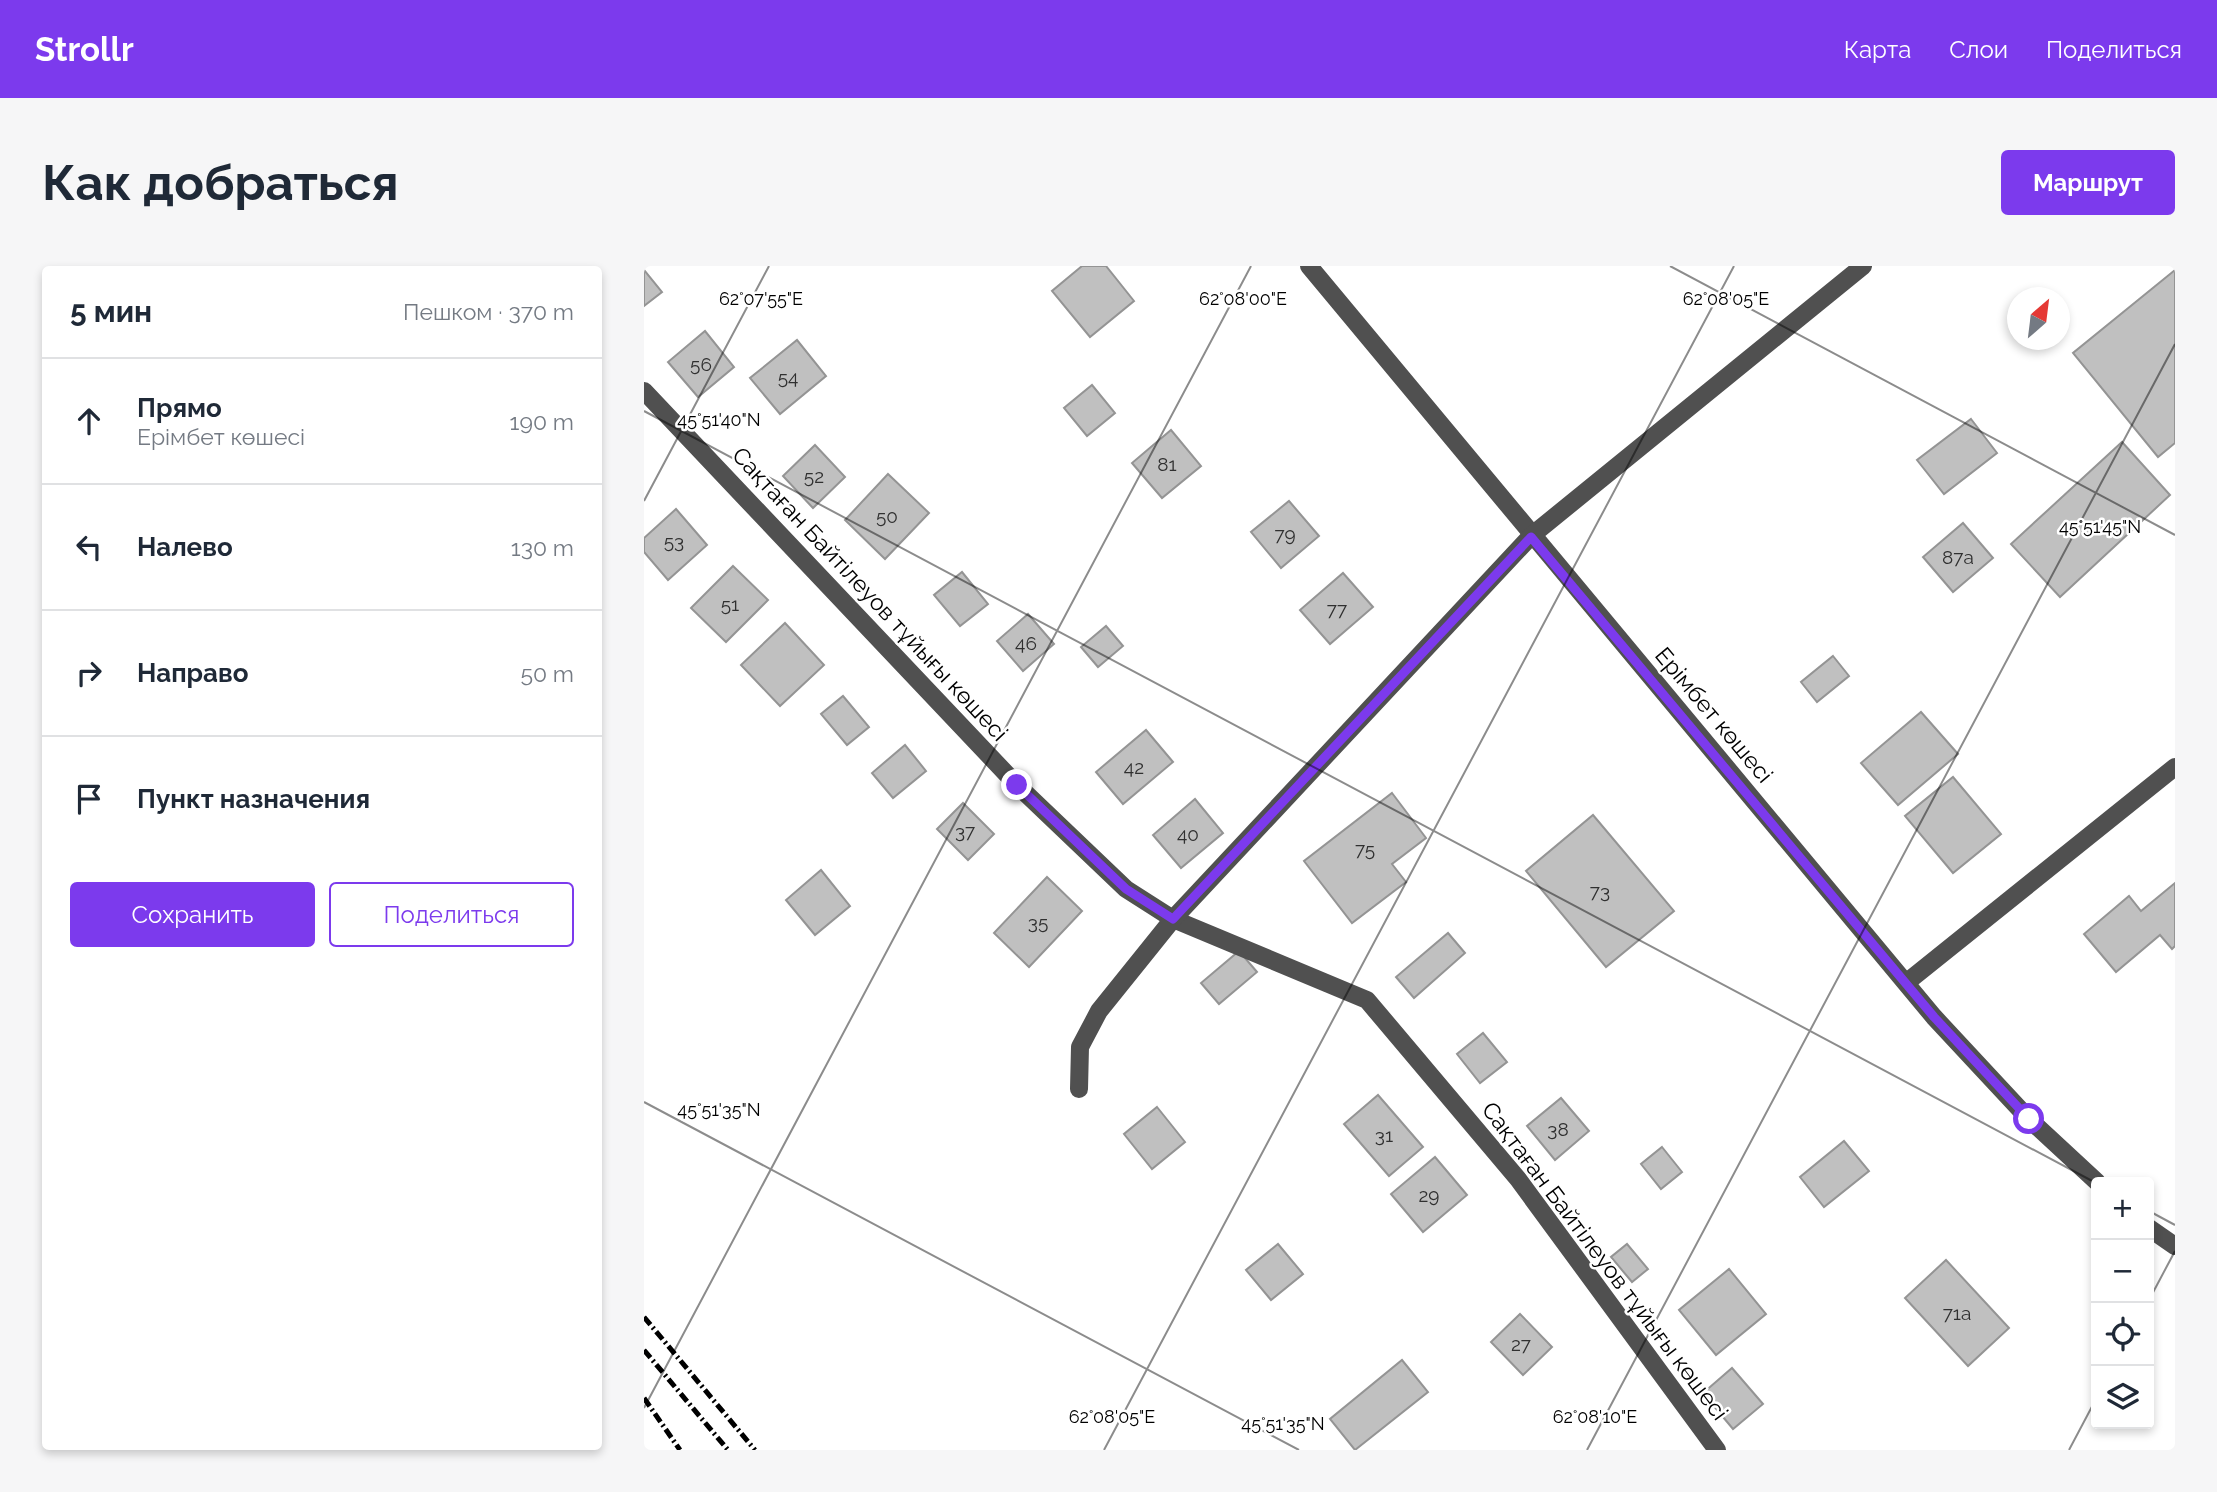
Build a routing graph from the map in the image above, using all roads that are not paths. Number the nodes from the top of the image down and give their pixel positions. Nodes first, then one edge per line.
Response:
1 (1309, 266) edge
2 (1863, 266) edge
3 (644, 391) edge
4 (1531, 537) junction
5 (2175, 767) edge
6 (1173, 919) junction
7 (1907, 982) junction
8 (1079, 1089) dead end
9 (2092, 1177) edge
10 (2154, 1231) edge
11 (2175, 1246) edge
12 (1717, 1450) edge

1 - 4 street, Ерімбет көшесі
2 - 4 street
3 - 6 street, Сақтаған Байтілеуов тұйығы көшесі
4 - 6 street
4 - 7 street, Ерімбет көшесі
5 - 7 street
6 - 8 street
6 - 12 street, Сақтаған Байтілеуов тұйығы көшесі
7 - 9 street, Ерімбет көшесі
10 - 11 street

